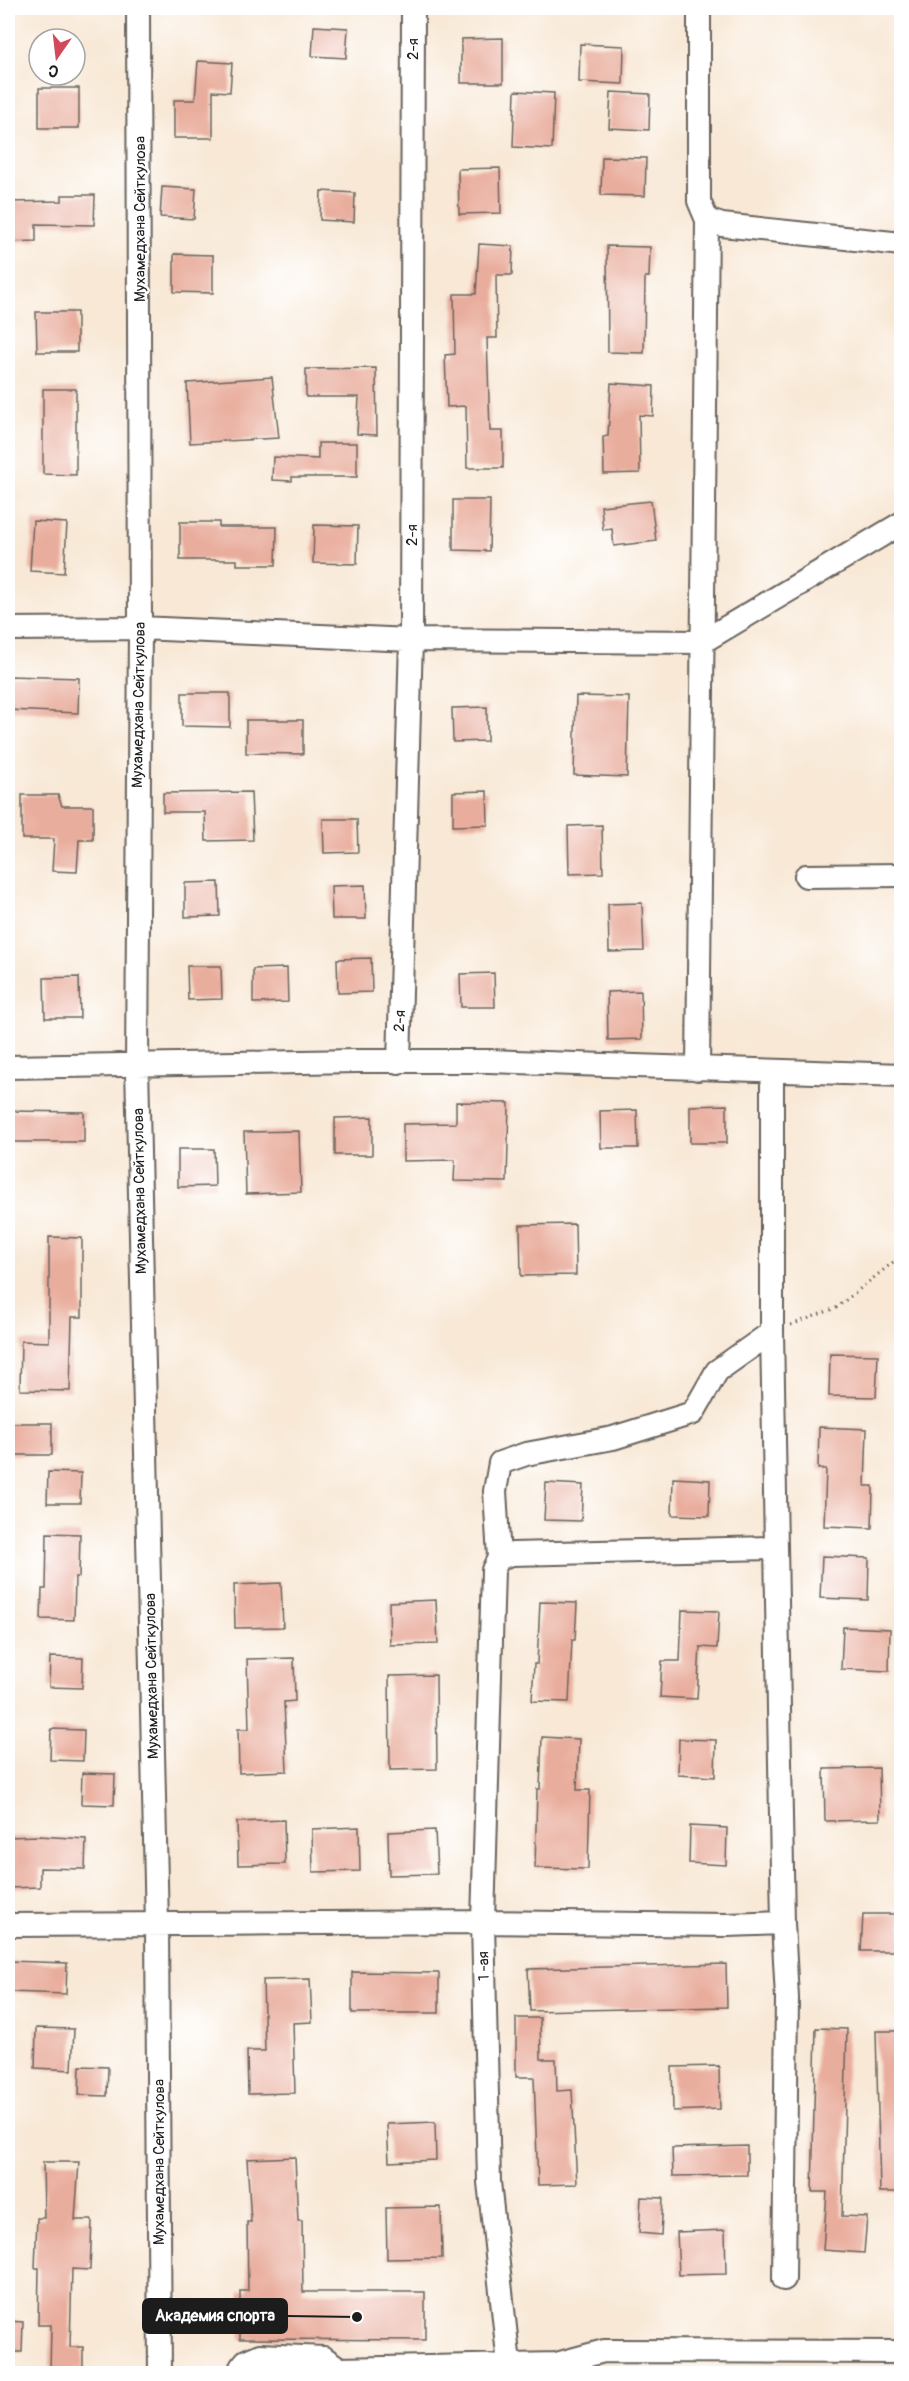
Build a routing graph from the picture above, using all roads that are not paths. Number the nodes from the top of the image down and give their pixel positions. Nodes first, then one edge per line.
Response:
1 (138, 8) edge
2 (413, 8) edge
3 (699, 8) edge
4 (707, 220) junction
5 (902, 244) edge
6 (902, 523) edge
7 (140, 628) junction
8 (8, 629) edge
9 (411, 640) junction
10 (702, 642) junction
11 (902, 875) edge
12 (806, 876) dead end
13 (399, 1062) junction
14 (137, 1066) junction
15 (8, 1067) edge
16 (698, 1069) junction
17 (772, 1072) junction
18 (902, 1075) edge
19 (772, 1332) junction
20 (776, 1548) junction
21 (499, 1558) junction
22 (483, 1922) junction
23 (783, 1923) junction
24 (8, 1925) edge
25 (157, 1925) junction
26 (784, 2279) dead end
27 (604, 2351) junction
28 (902, 2352) edge
29 (509, 2369) edge
30 (341, 2371) edge
31 (160, 2373) edge
32 (241, 2373) edge
33 (601, 2373) edge

1 - 7 street, Мухамедхана Сейткулова
2 - 9 street, 2-я
3 - 4 street
4 - 5 street
4 - 10 street
6 - 10 street
7 - 8 street
7 - 9 street
7 - 14 street, Мухамедхана Сейткулова
9 - 10 street
9 - 13 street, 2-я
10 - 16 street
11 - 12 street
13 - 14 street
13 - 16 street
14 - 15 street
14 - 25 street, Мухамедхана Сейткулова
16 - 17 street
17 - 18 street
17 - 19 street
19 - 20 street
19 - 21 street, 1 -ая
20 - 21 street
20 - 23 street
21 - 22 street, 1 -ая
22 - 23 street
22 - 25 street
22 - 29 street, 1 -ая
23 - 26 street
24 - 25 street
25 - 31 street, Мухамедхана Сейткулова
27 - 28 street
27 - 29 street
27 - 33 street
29 - 30 street
30 - 32 street

